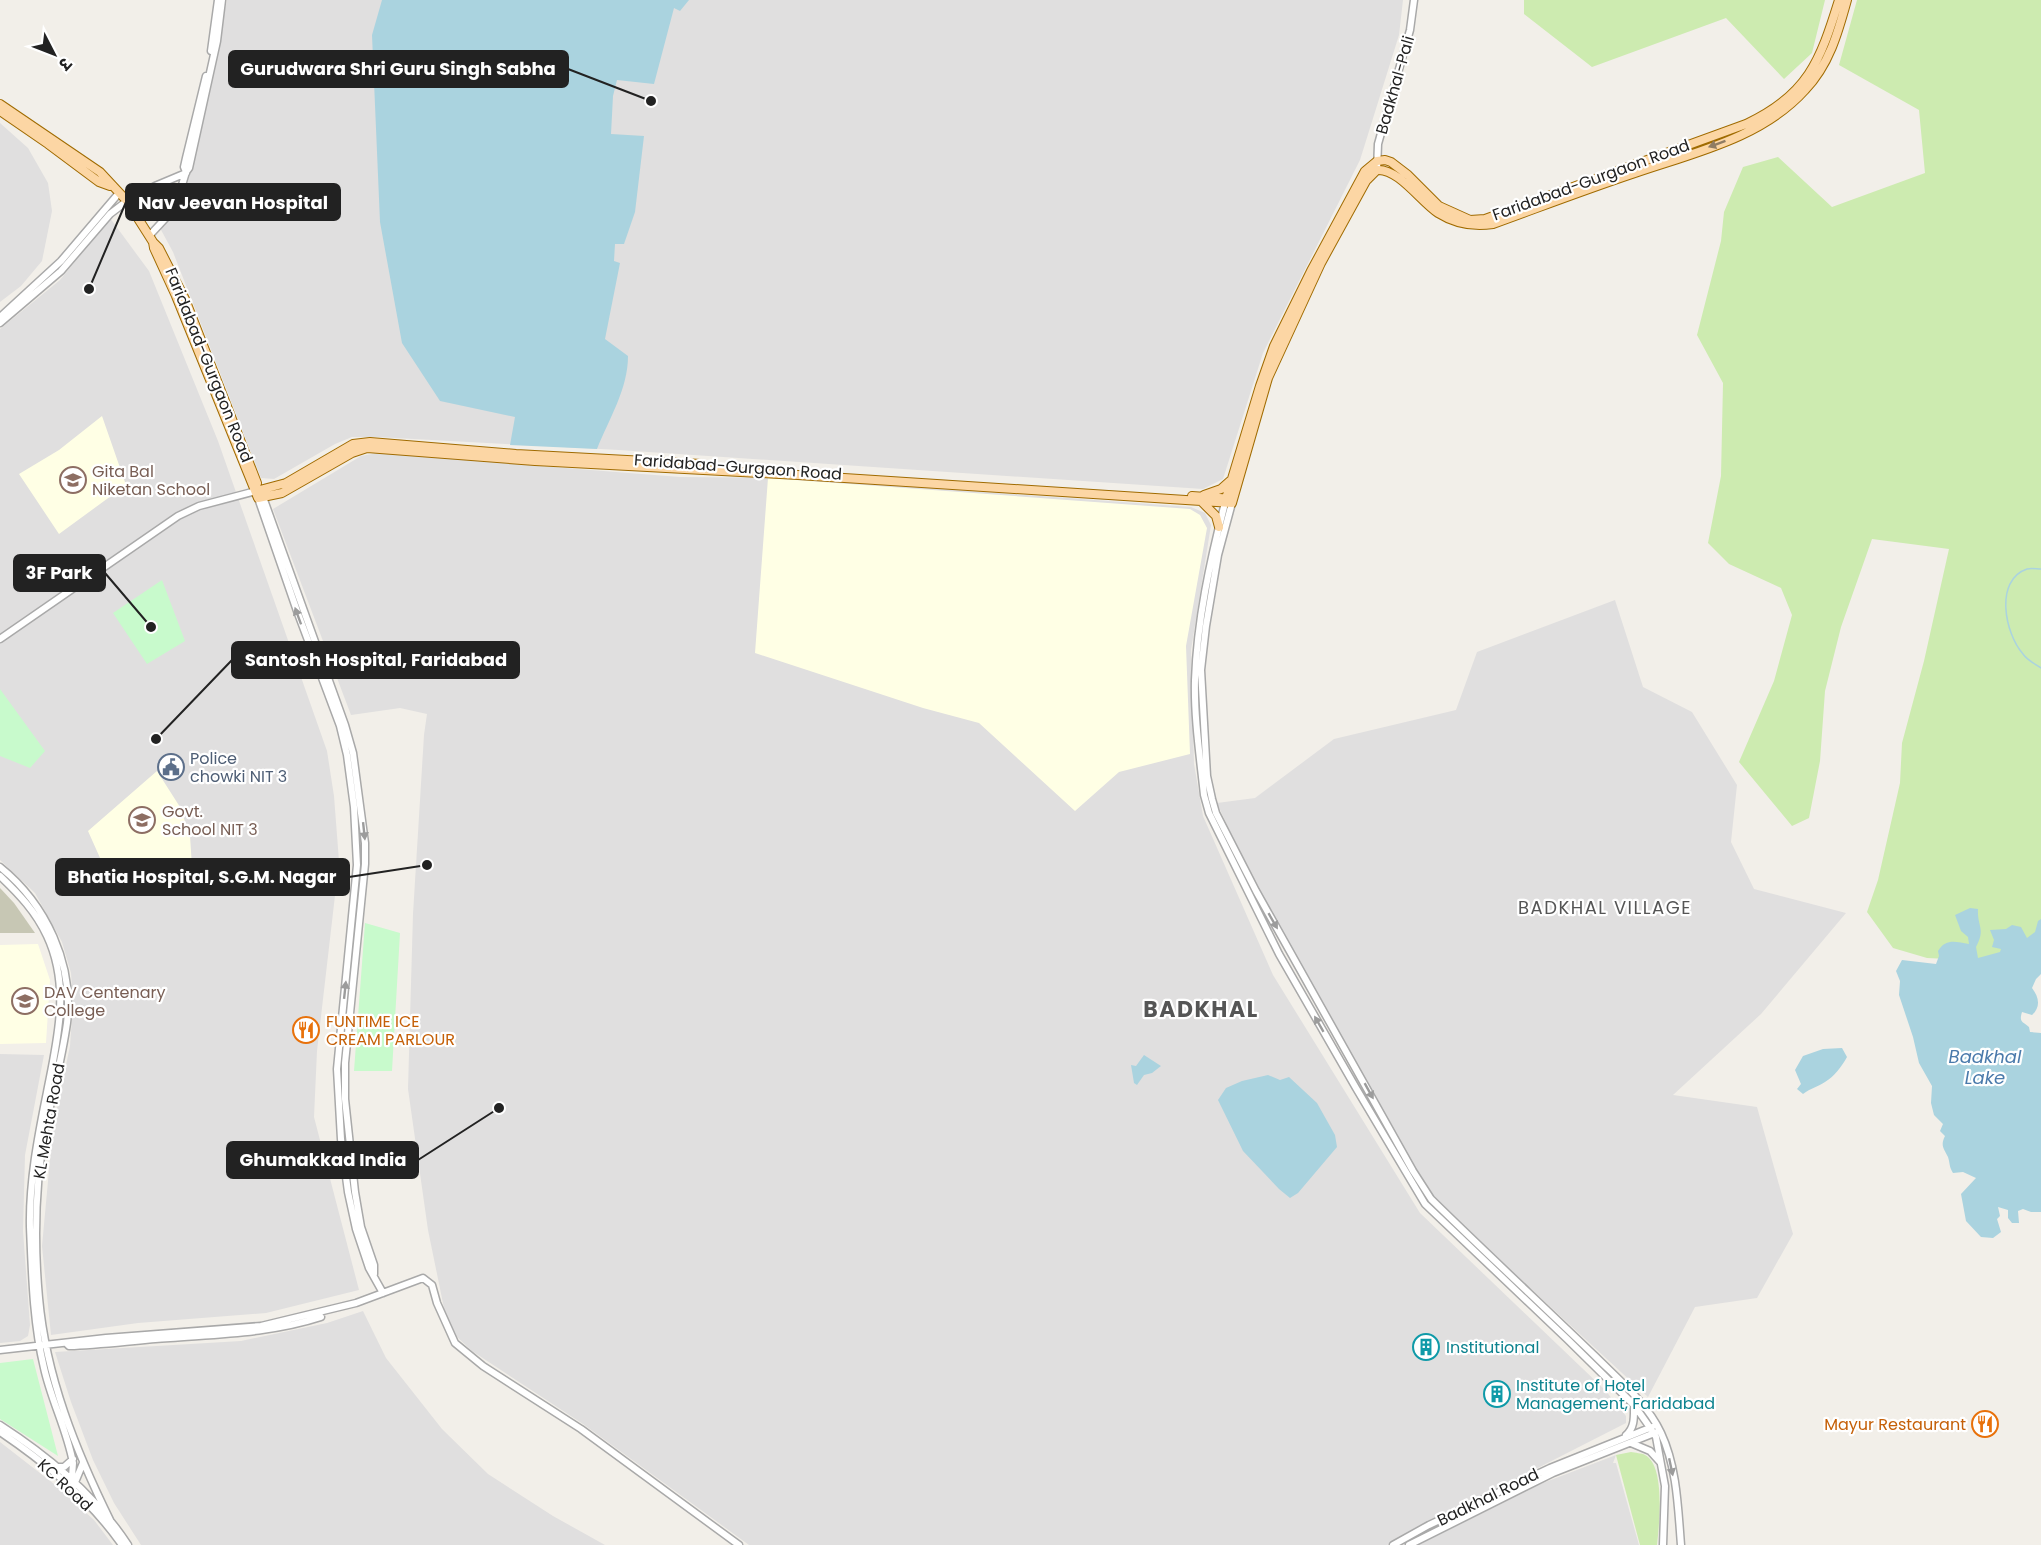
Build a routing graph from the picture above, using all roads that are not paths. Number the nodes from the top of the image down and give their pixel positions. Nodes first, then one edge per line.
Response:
1 (220, 0) edge
2 (1414, 0) edge
3 (1839, 0) edge
4 (1847, 0) edge
5 (0, 104) edge
6 (0, 111) edge
7 (1377, 161) junction
8 (1377, 170) junction
9 (186, 172) junction
10 (111, 187) junction
11 (119, 193) junction
12 (127, 201) junction
13 (151, 239) junction
14 (0, 317) edge
15 (0, 323) edge
16 (1232, 479) junction
17 (259, 494) junction
18 (1201, 499) junction
19 (1229, 501) junction
20 (1219, 526) junction
21 (0, 639) edge
22 (0, 867) edge
23 (0, 876) edge
24 (383, 1293) junction
25 (44, 1346) junction
26 (0, 1350) edge
27 (1591, 1358) junction
28 (1634, 1406) junction
29 (0, 1425) edge
30 (1655, 1429) junction
31 (0, 1432) edge
32 (1621, 1439) junction
33 (1630, 1443) junction
34 (72, 1459) junction
35 (83, 1462) junction
36 (1660, 1462) junction
37 (56, 1467) junction
38 (71, 1484) junction
39 (111, 1522) junction
40 (122, 1545) edge
41 (128, 1545) edge
42 (740, 1545) edge
43 (1394, 1545) edge
44 (1408, 1545) edge
45 (1664, 1545) edge
46 (1681, 1545) edge

1 - 9 street
2 - 7 street, Badkhal-Pali
3 - 7 main road, Faridabad-Gurgaon Road
4 -> 8 main road, Faridabad-Gurgaon Road
5 - 10 main road, Faridabad-Gurgaon Road
6 - 10 main road, Faridabad-Gurgaon Road
7 - 8 street, Badkhal-Pali
7 - 16 main road
8 - 19 main road
9 - 12 street
9 - 13 street
10 - 11 main road, Faridabad-Gurgaon Road
11 - 12 main road, Faridabad-Gurgaon Road
11 - 14 street
12 - 13 main road, Faridabad-Gurgaon Road
12 - 15 street
13 - 17 main road, Faridabad-Gurgaon Road
16 - 18 main road
16 - 19 main road
17 - 18 main road, Faridabad-Gurgaon Road
17 - 21 street
17 - 24 street
18 - 19 main road, Faridabad-Gurgaon Road
18 - 20 main road
19 - 20 street
19 -> 27 street
27 -> 20 street
22 - 25 street, KL Mehta Road
23 - 25 street, KL Mehta Road
24 - 25 street
24 - 42 street
25 - 26 street
25 - 34 street, KL Mehta Road
25 - 35 street, KL Mehta Road
27 - 28 street
27 - 30 street
28 - 30 street
28 - 32 street
29 - 37 street
30 - 32 street, Badkhal Road
30 - 33 street, Badkhal Road
30 - 36 street
30 -> 46 street
31 - 38 street, KC Road
32 - 43 street, Badkhal Road
33 - 36 street
33 - 44 street, Badkhal Road
34 - 37 street
34 - 38 street, KL Mehta Road
35 - 38 street
35 - 39 street, KL Mehta Road
36 - 45 street
37 - 38 street
38 - 39 street
38 - 40 street, KC Road
39 - 41 street

